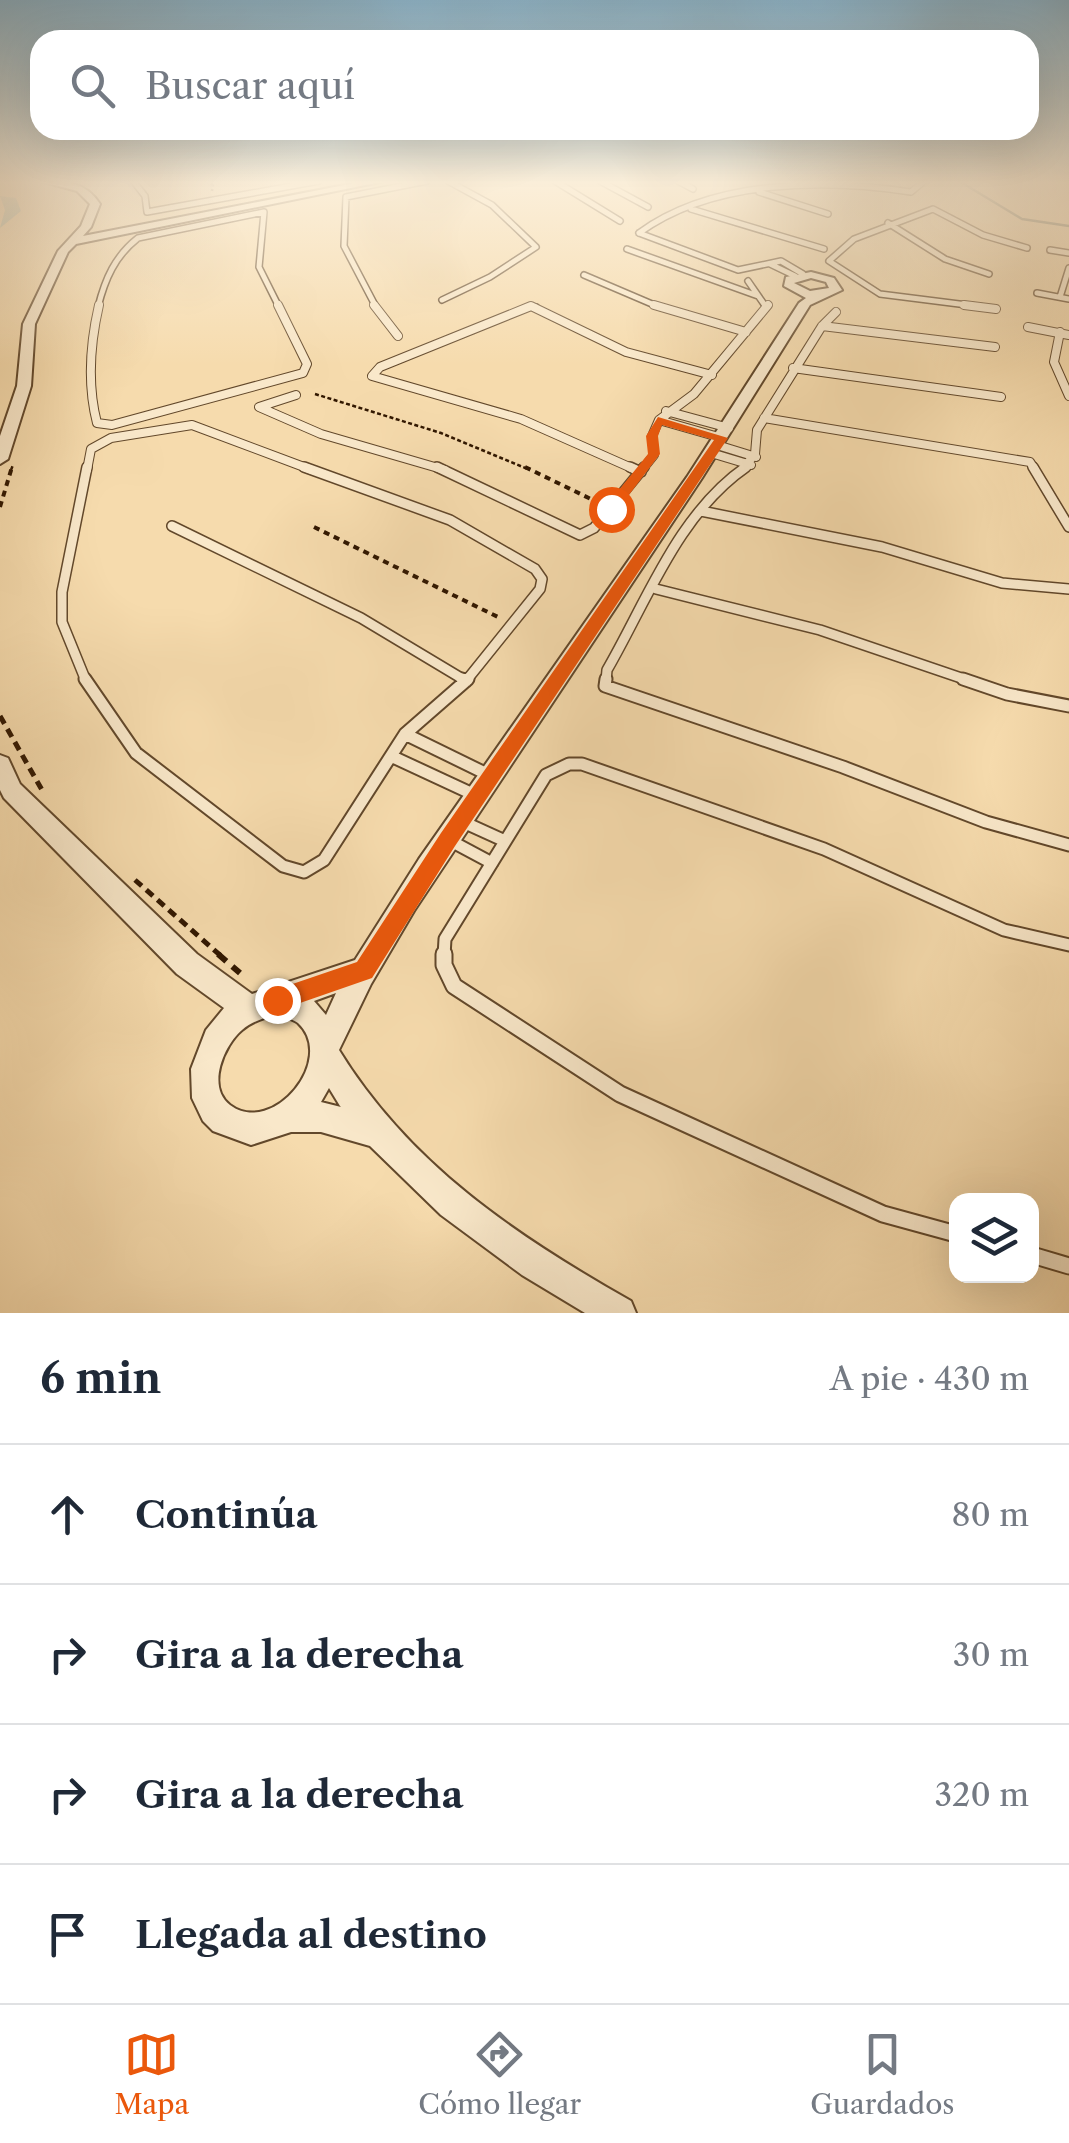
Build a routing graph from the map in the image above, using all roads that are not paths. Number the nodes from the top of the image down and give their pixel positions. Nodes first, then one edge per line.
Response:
1 (75, 242) edge
2 (129, 242) edge
3 (261, 242) edge
4 (344, 242) edge
5 (531, 242) edge
6 (665, 242) edge
7 (799, 242) edge
8 (850, 242) edge
9 (919, 242) edge
10 (1010, 242) edge
11 (1028, 248) dead end
12 (626, 249) dead end
13 (824, 250) dead end
14 (1050, 250) dead end
15 (1069, 254) edge
16 (1069, 268) edge
17 (584, 274) dead end
18 (989, 274) dead end
19 (799, 275) junction
20 (856, 276) junction
21 (830, 280) junction
22 (748, 281) dead end
23 (1037, 293) dead end
24 (764, 297) junction
25 (807, 297) junction
26 (1065, 298) edge
27 (442, 300) dead end
28 (996, 308) dead end
29 (836, 312) dead end
30 (822, 326) junction
31 (1028, 327) dead end
32 (746, 332) junction
33 (1064, 334) edge
34 (398, 336) dead end
35 (995, 347) dead end
36 (794, 368) junction
37 (712, 375) junction
38 (296, 395) dead end
39 (1069, 396) edge
40 (1001, 397) dead end
41 (666, 410) junction
42 (764, 418) junction
43 (658, 420) junction
44 (720, 441) junction
45 (0, 459) edge
46 (753, 461) junction
47 (641, 472) junction
48 (701, 511) junction
49 (172, 526) dead end
50 (1069, 528) edge
51 (656, 588) junction
52 (1069, 589) edge
53 (466, 681) junction
54 (1069, 706) edge
55 (404, 734) junction
56 (392, 757) junction
57 (0, 766) edge
58 (492, 776) junction
59 (477, 796) junction
60 (460, 821) junction
61 (448, 840) junction
62 (505, 841) junction
63 (1069, 845) edge
64 (492, 862) junction
65 (1069, 945) edge
66 (364, 970) junction
67 (263, 1005) junction
68 (325, 1051) junction
69 (290, 1116) junction
70 (379, 1133) junction
71 (949, 1232) edge
72 (1039, 1258) edge
73 (1069, 1266) edge
74 (619, 1313) edge

1 - 45 street
2 - 3 lane
4 - 34 lane
5 - 27 lane
6 - 19 lane
7 - 13 lane
8 - 20 lane
9 - 18 lane
10 - 11 lane
12 - 24 lane
14 - 15 lane
16 - 26 lane
17 - 32 lane
19 - 21 street
19 - 25 street
20 - 21 lane
20 - 28 lane
21 - 25 street
22 - 24 lane
23 - 26 lane
24 - 32 lane
25 - 44 street
29 - 30 lane
30 - 35 lane
30 - 36 lane
31 - 33 lane
32 - 37 lane
33 - 39 lane
36 - 40 lane
36 - 42 lane
37 - 41 lane
37 - 47 lane
38 - 47 lane
41 - 43 lane
41 - 44 lane
42 - 46 lane
42 - 50 lane
43 - 44 lane
43 - 47 lane
44 - 46 lane
44 - 58 street
46 - 48 lane
48 - 51 lane
48 - 52 lane
49 - 53 lane
51 - 54 lane
51 - 63 lane
53 - 55 lane
53 - 56 lane
55 - 56 lane
55 - 58 lane
56 - 59 lane
57 - 67 street
58 - 59 street
59 - 60 street
60 - 61 street
60 - 62 lane
61 - 64 lane
61 - 66 street
62 - 64 lane
62 - 65 lane
64 - 71 lane
66 - 67 street
66 - 68 street
67 - 68 street
67 - 69 street
68 - 69 street
68 - 70 street
69 - 70 street
70 - 74 street
72 - 73 lane

